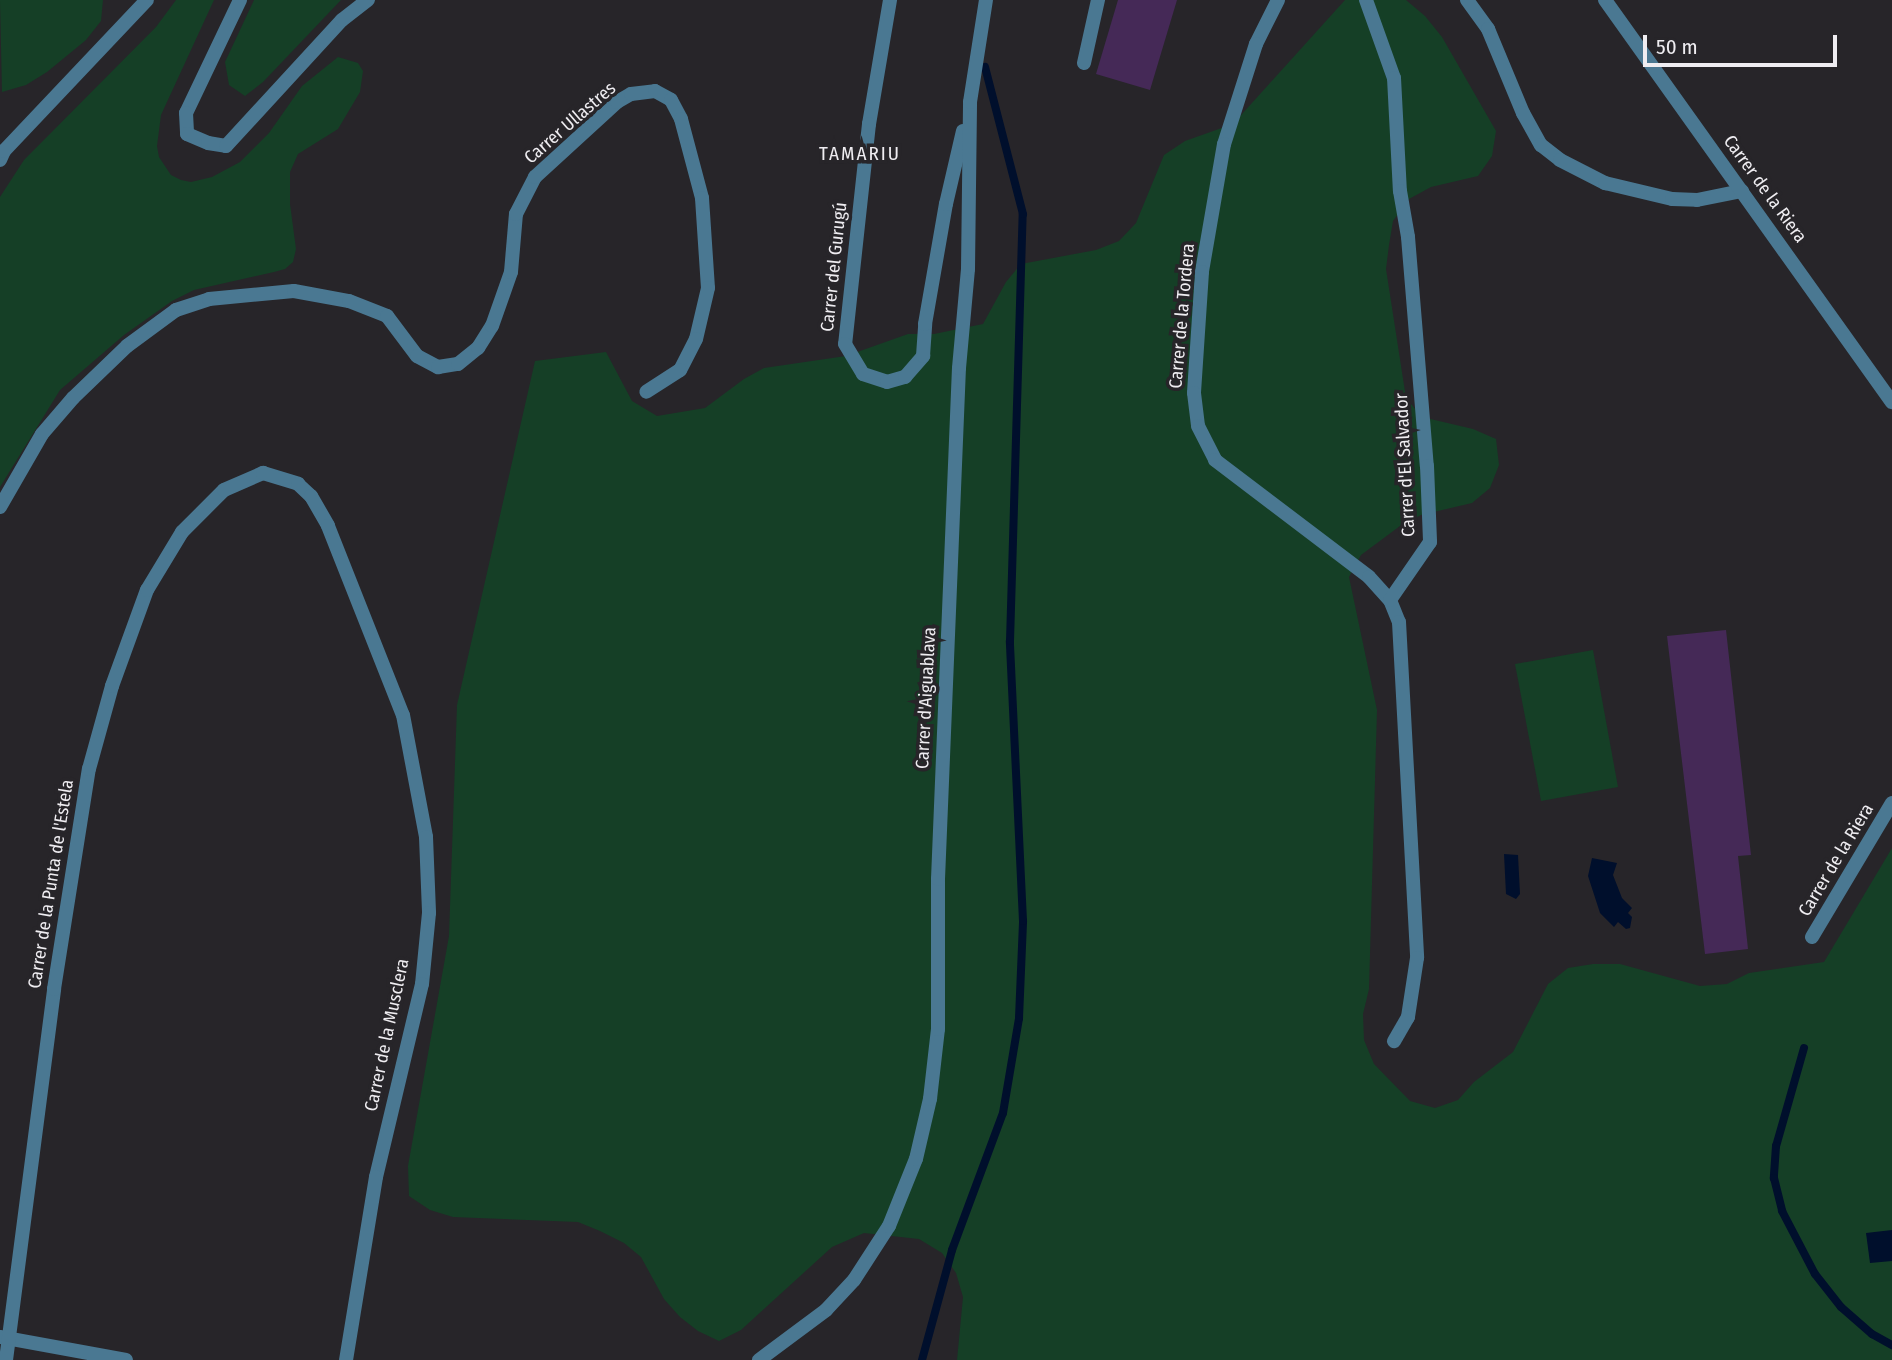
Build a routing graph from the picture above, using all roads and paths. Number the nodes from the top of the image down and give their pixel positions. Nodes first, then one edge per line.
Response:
1 (147, 0) edge
2 (240, 0) edge
3 (368, 0) edge
4 (890, 0) edge
5 (986, 0) edge
6 (1098, 0) edge
7 (1278, 0) edge
8 (1366, 0) edge
9 (1467, 0) edge
10 (1605, 0) edge
11 (1084, 63) dead end
12 (970, 102) junction
13 (0, 160) edge
14 (1742, 191) junction
15 (646, 392) dead end
16 (1892, 402) edge
17 (263, 472) joint
18 (0, 507) edge
19 (1390, 600) junction
20 (1892, 803) edge
21 (1812, 937) dead end
22 (1394, 1041) dead end
23 (4, 1338) edge
24 (778, 1347) junction
25 (6, 1360) edge
26 (126, 1360) edge
27 (346, 1360) edge
28 (760, 1360) edge
29 (769, 1360) edge

1 - 13 street
2 - 3 street
4 - 12 street, Carrer del Gurugú
5 - 12 street, Carrer d'Aiguablava
6 - 11 street
7 - 19 street, Carrer de la Tordera
8 - 19 street, Carrer d'El Salvador
9 - 14 street
10 - 14 street, Carrer de la Riera
12 - 24 street, Carrer d'Aiguablava
14 - 16 street, Carrer de la Riera
15 - 18 street, Carrer Ullastres
17 - 23 street, Carrer de la Punta de l'Estela
17 - 27 street, Carrer de la Musclera
19 - 22 street
20 - 21 street, Carrer de la Riera
23 - 25 street, Carrer de la Punta de l'Estela
23 - 26 street
24 - 28 street, Carrer d'Aiguablava
24 - 29 street, Carrer d'Aiguablava

